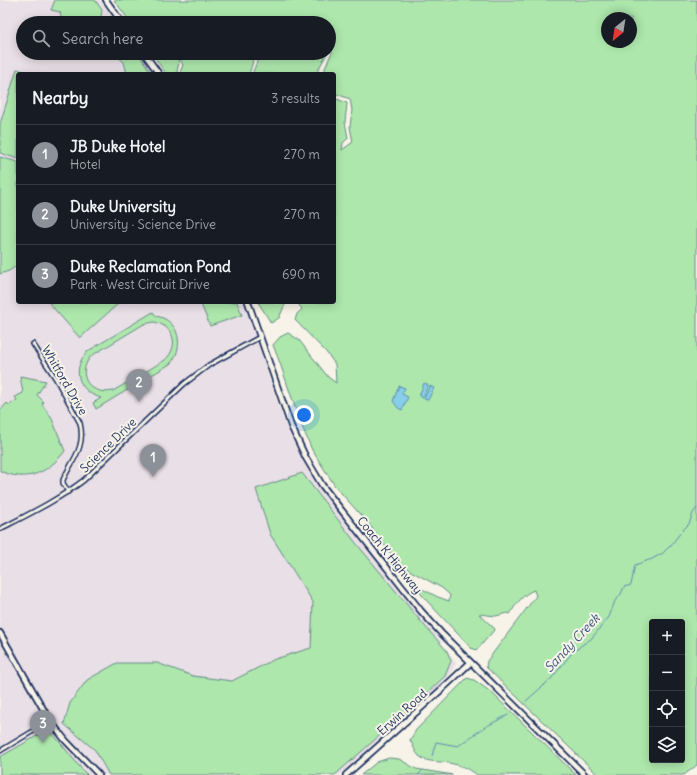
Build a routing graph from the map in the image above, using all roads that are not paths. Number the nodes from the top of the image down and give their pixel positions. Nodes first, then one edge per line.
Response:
1 (106, 0) edge
2 (117, 16) edge
3 (149, 60) edge
4 (158, 72) edge
5 (249, 304) edge
6 (260, 337) junction
7 (33, 344) dead end
8 (68, 492) junction
9 (0, 529) edge
10 (0, 634) edge
11 (470, 662) junction
12 (50, 721) junction
13 (0, 750) edge
14 (100, 775) edge
15 (346, 775) edge
16 (585, 775) edge

1 - 2 main road
3 - 4 main road
5 - 6 main road, Coach K Highway
6 - 8 street, Science Drive
6 - 11 main road, Coach K Highway
7 - 8 street, Whitford Drive
8 - 9 street, Science Drive
10 - 12 main road
11 - 15 main road, Erwin Road
11 - 16 main road, Coach K Highway
12 - 13 street
12 - 14 main road

